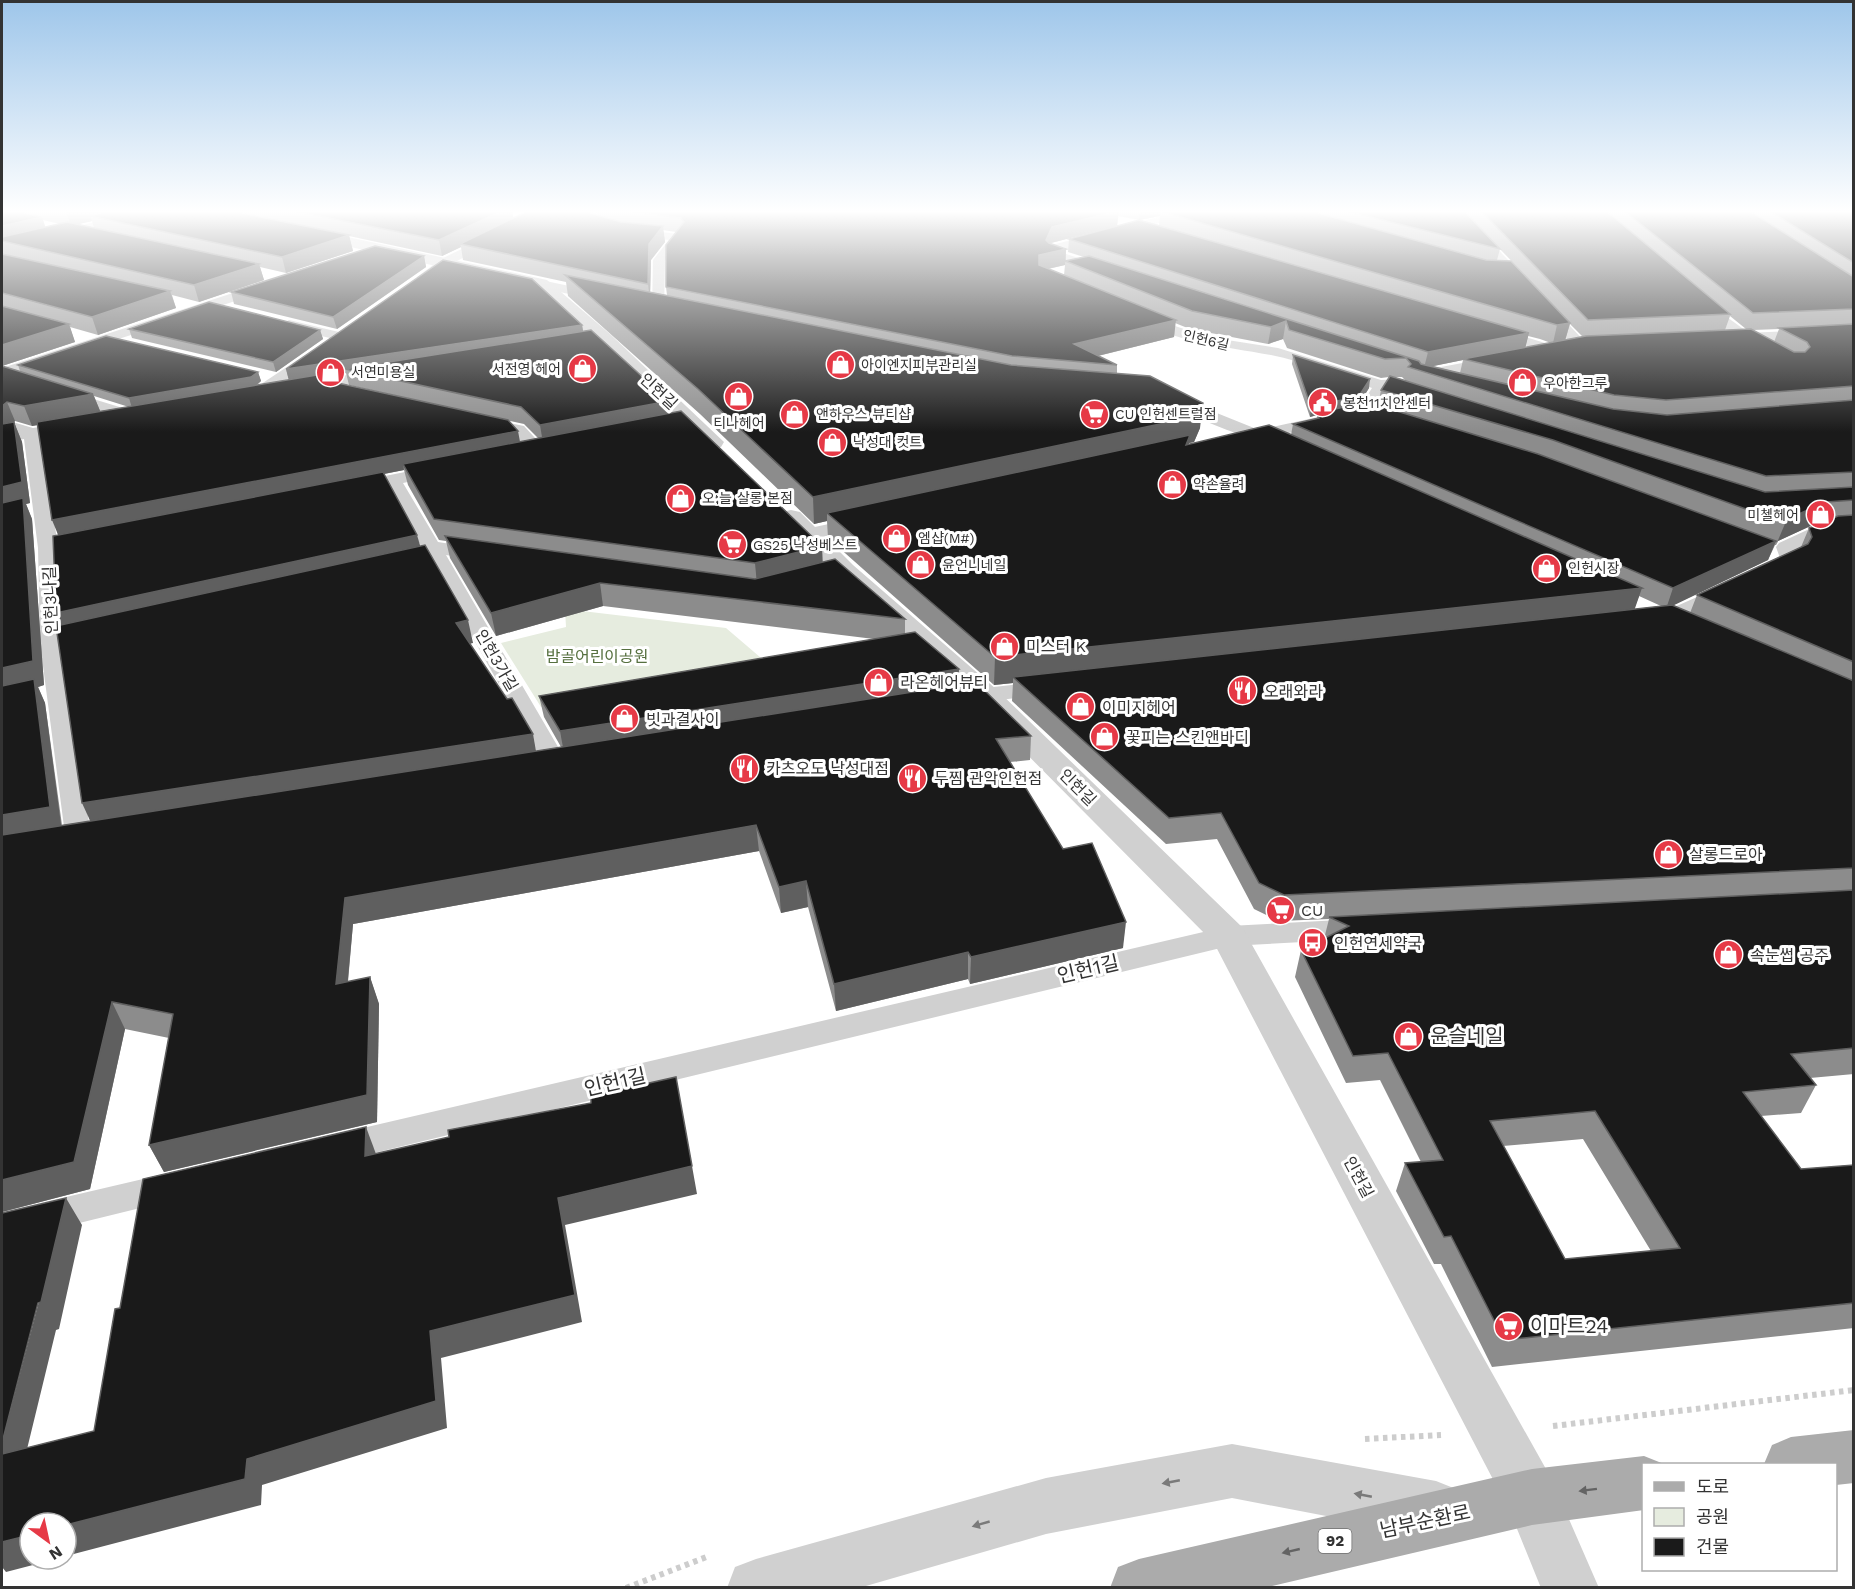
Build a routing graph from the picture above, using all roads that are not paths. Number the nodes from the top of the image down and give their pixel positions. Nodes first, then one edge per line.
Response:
1 (257, 284) edge
2 (541, 284) joint
3 (662, 284) edge
4 (1524, 284) edge
5 (1691, 293) edge
6 (616, 300) edge
7 (176, 302) edge
8 (638, 304) edge
9 (205, 306) junction
10 (234, 310) edge
11 (1127, 313) edge
12 (280, 322) edge
13 (1482, 328) edge
14 (1854, 334) edge
15 (76, 336) edge
16 (1745, 339) junction
17 (103, 340) junction
18 (1710, 340) edge
19 (137, 345) edge
20 (1605, 345) edge
21 (1581, 346) junction
22 (1556, 351) junction
23 (1774, 354) edge
24 (397, 372) edge
25 (256, 373) edge
26 (2, 374) edge
27 (1420, 374) junction
28 (279, 378) junction
29 (23, 382) edge
30 (1460, 384) edge
31 (1381, 385) junction
32 (317, 386) junction
33 (45, 389) edge
34 (1149, 394) edge
35 (362, 395) edge
36 (1438, 403) edge
37 (1365, 412) junction
38 (1387, 418) edge
39 (473, 420) edge
40 (2, 424) edge
41 (32, 433) junction
42 (1257, 435) junction
43 (2, 438) edge
44 (1223, 442) edge
45 (1290, 450) edge
46 (516, 455) edge
47 (733, 461) edge
48 (460, 466) edge
49 (393, 480) junction
50 (336, 491) edge
51 (775, 502) edge
52 (874, 520) edge
53 (1854, 528) edge
54 (808, 534) junction
55 (106, 537) edge
56 (48, 548) junction
57 (434, 552) junction
58 (1769, 552) edge
59 (501, 557) edge
60 (1791, 560) junction
61 (414, 562) edge
62 (1636, 616) edge
63 (1665, 619) junction
64 (1686, 628) edge
65 (74, 638) edge
66 (51, 643) junction
67 (1068, 685) edge
68 (985, 694) junction
69 (939, 702) edge
70 (556, 764) edge
71 (79, 841) edge
72 (1382, 928) edge
73 (1229, 936) junction
74 (303, 1156) edge
75 (198, 1181) edge
76 (2, 1227) edge
77 (1854, 1456) edge
78 (1799, 1463) edge
79 (1642, 1483) edge
80 (1532, 1497) junction
81 (1461, 1514) junction
82 (756, 1587) edge
83 (1139, 1587) edge
84 (1570, 1587) edge

1 - 9 lane
2 - 6 lane
2 - 47 street, 인헌길
3 - 8 lane
4 - 21 lane
5 - 16 lane
7 - 9 lane
9 - 10 lane
9 - 17 lane
11 - 31 lane, 인헌6길
12 - 28 lane
13 - 22 lane
14 - 16 street
15 - 17 lane
16 - 18 street
16 - 23 lane
17 - 19 lane
17 - 26 lane
20 - 21 street
21 - 22 street
22 - 27 street
24 - 32 lane
25 - 28 lane
26 - 29 lane
27 - 30 lane
27 - 31 lane, 인헌6길
28 - 32 lane
31 - 36 lane
31 - 37 lane
32 - 35 lane
33 - 41 lane
34 - 42 lane
37 - 38 lane
37 - 42 lane
39 - 46 lane
40 - 41 lane
41 - 43 lane
41 - 56 lane, 인헌3나길
42 - 44 lane
42 - 45 lane
48 - 49 lane
49 - 50 lane
49 - 57 lane, 인헌3가길
51 - 54 street, 인헌길
52 - 54 lane
53 - 60 lane
54 - 68 street, 인헌길
55 - 56 lane
56 - 66 lane, 인헌3나길
57 - 59 lane
57 - 61 lane
57 - 70 lane, 인헌3가길
58 - 60 lane
60 - 63 lane
62 - 63 lane
63 - 64 lane
65 - 66 lane
66 - 71 lane, 인헌3나길
67 - 68 lane
68 - 69 lane
68 - 73 street, 인헌길
72 - 73 lane, 인헌1길
73 - 74 lane, 인헌1길
73 - 80 street, 인헌길
75 - 76 lane
77 - 78 main road
79 -> 80 main road, 남부순환로 / 92
80 - 81 main road, 남부순환로 / 92
80 - 84 street, 인헌길
81 -> 82 street
81 -> 83 main road, 남부순환로 / 92

